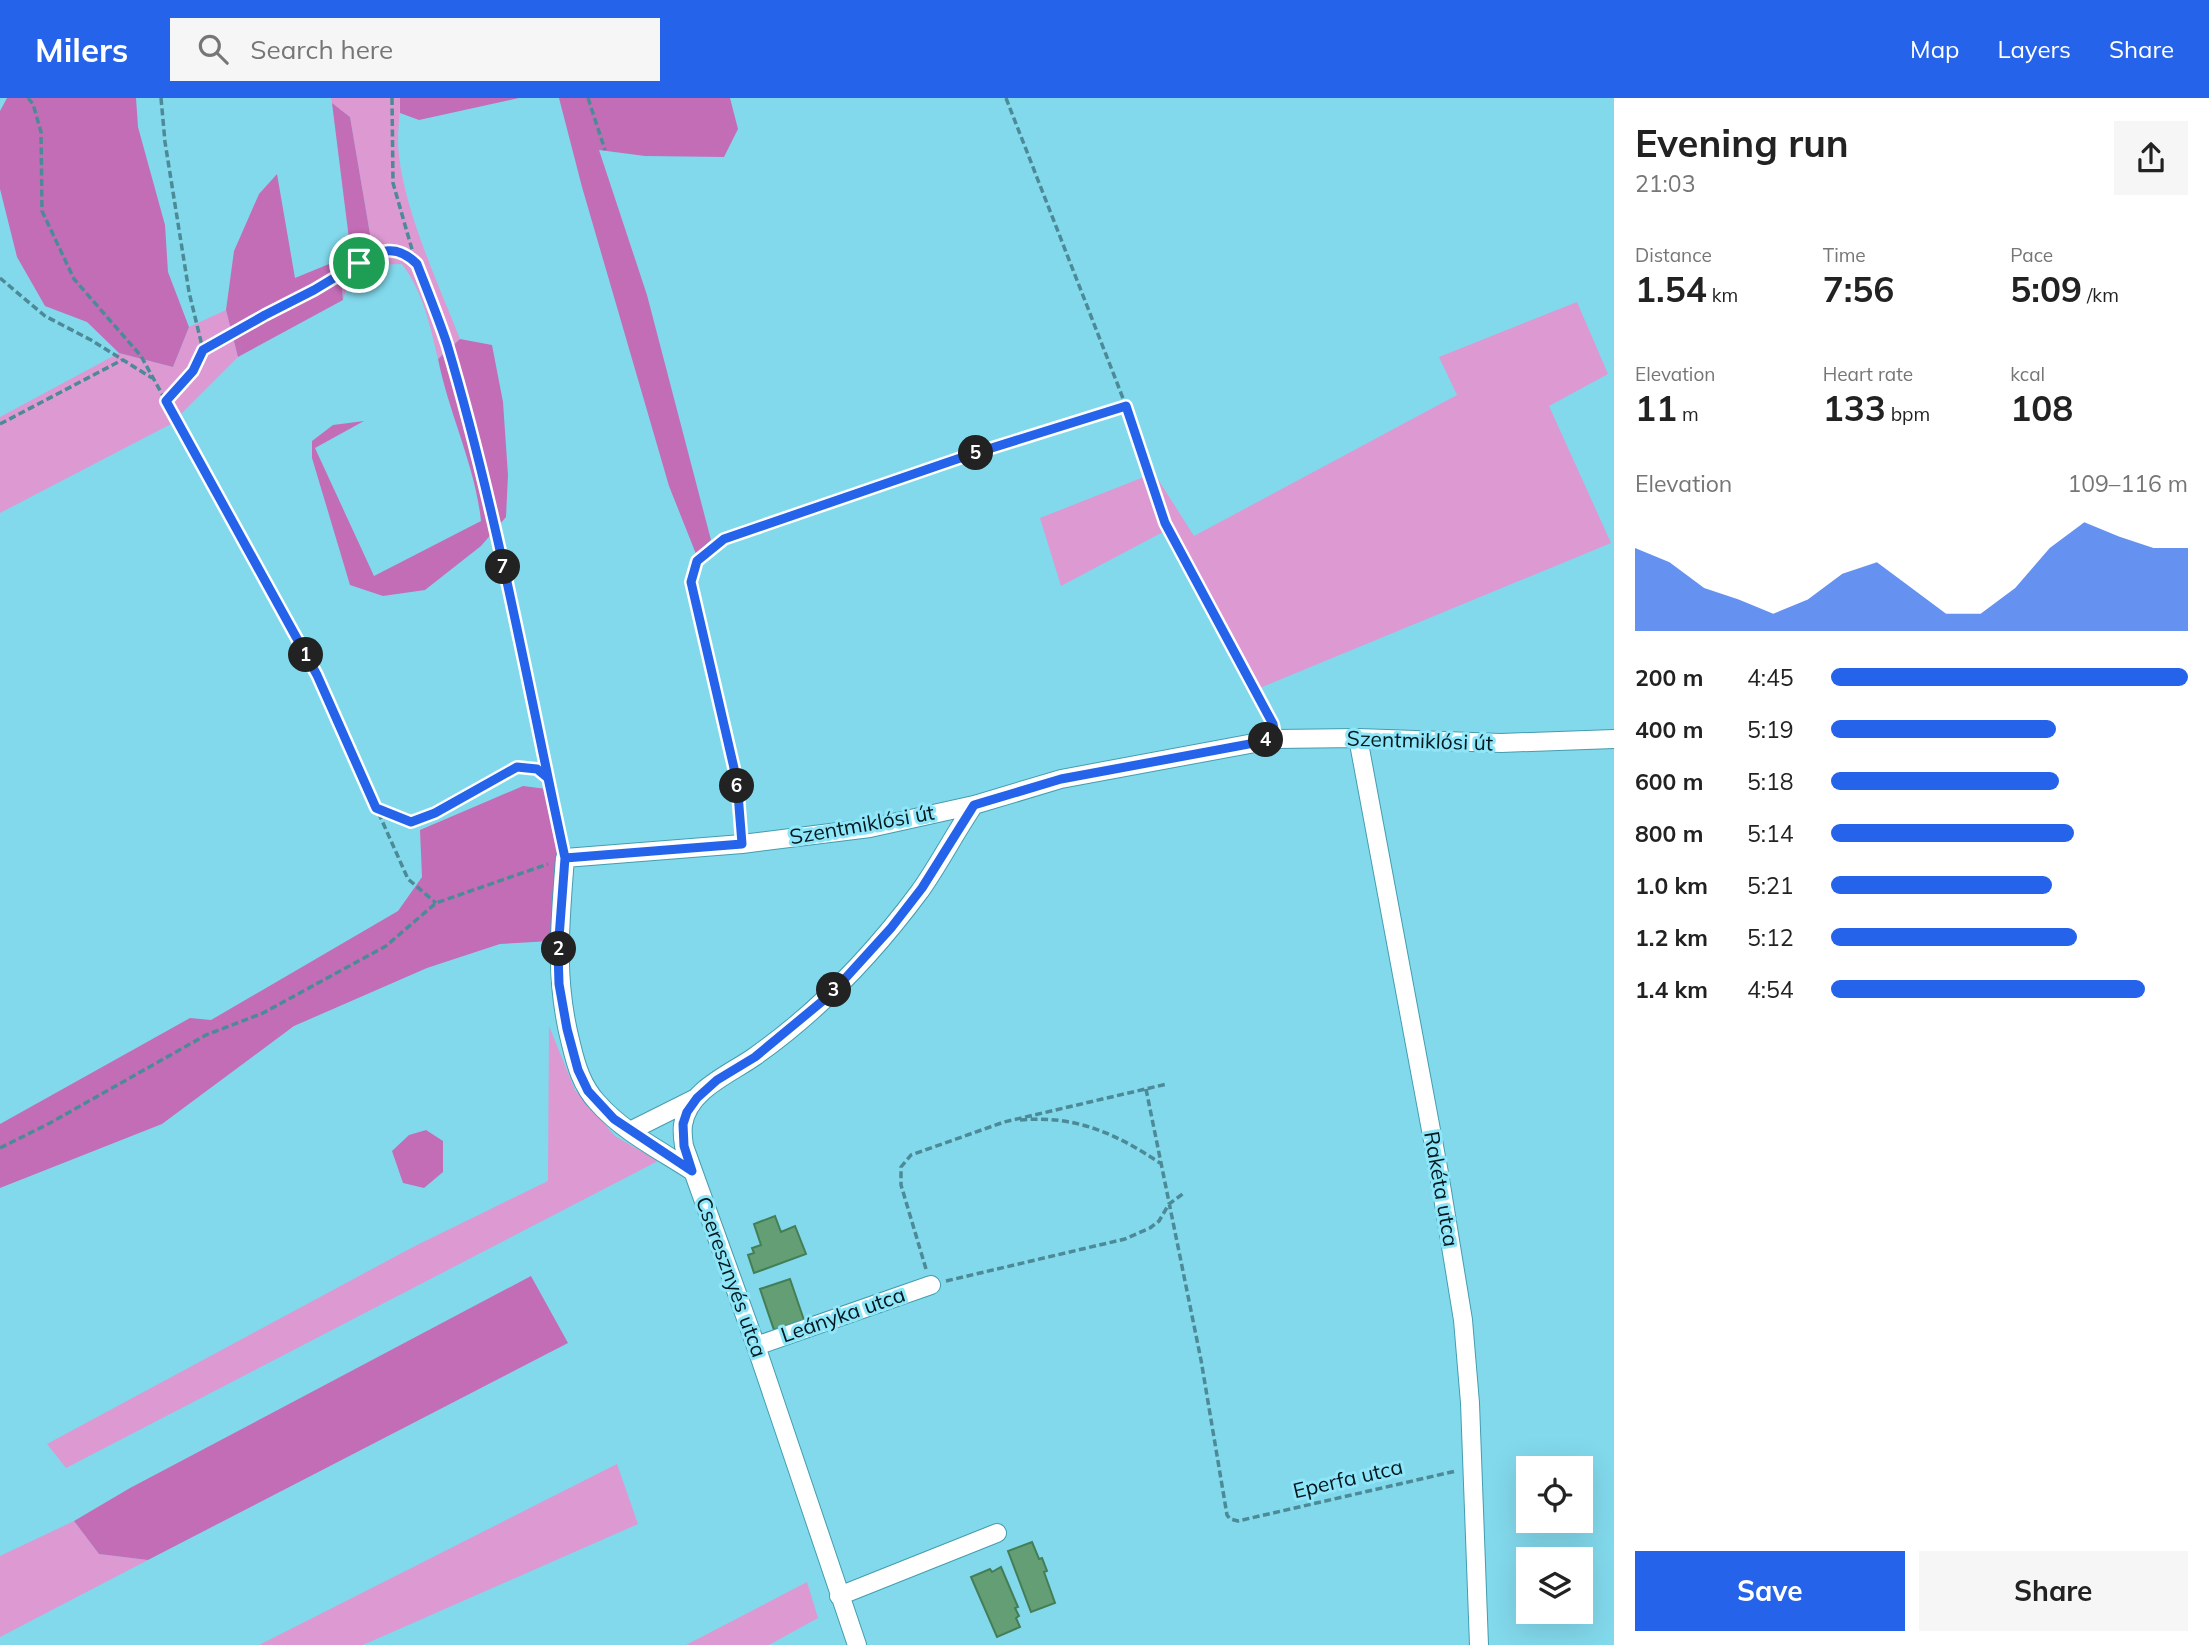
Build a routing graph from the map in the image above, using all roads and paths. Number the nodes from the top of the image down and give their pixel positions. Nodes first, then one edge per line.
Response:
1 (27, 98) edge
2 (161, 98) edge
3 (392, 98) edge
4 (588, 98) edge
5 (1006, 98) edge
6 (605, 150) dead end
7 (417, 264) junction
8 (0, 278) edge
9 (203, 350) junction
10 (122, 360) junction
11 (154, 379) junction
12 (166, 401) junction
13 (1126, 406) junction
14 (0, 424) edge
15 (1357, 738) junction
16 (1276, 739) junction
17 (1614, 739) edge
18 (548, 778) junction
19 (974, 805) junction
20 (376, 808) junction
21 (742, 844) junction
22 (565, 858) junction
23 (436, 903) junction
24 (1167, 1084) dead end
25 (1146, 1089) junction
26 (697, 1098) junction
27 (1004, 1122) junction
28 (630, 1131) junction
29 (0, 1148) edge
30 (1161, 1164) junction
31 (692, 1171) junction
32 (1184, 1193) dead end
33 (1170, 1205) junction
34 (930, 1285) junction
35 (756, 1346) junction
36 (1472, 1467) junction
37 (997, 1533) dead end
38 (839, 1596) junction
39 (857, 1645) edge
40 (1479, 1645) edge

1 - 11 path
2 - 9 path
3 - 7 path
4 - 6 path
5 - 13 path
7 - 9 path
7 - 18 path
8 - 10 path
9 - 12 path
10 - 11 path
10 - 14 path
11 - 12 path
12 - 20 path
13 - 16 path
13 - 21 path
15 - 16 street, Szentmiklósi út
15 - 17 street, Szentmiklósi út
15 - 36 street, Rakéta utca
16 - 19 street, Szentmiklósi út
18 - 20 path
18 - 22 path
19 - 21 street, Szentmiklósi út
19 - 26 street, Cseresznyés utca
20 - 23 path
21 - 22 street, Szentmiklósi út
22 - 23 path
22 - 28 street
23 - 29 path
24 - 25 path
25 - 27 path
25 - 30 path
26 - 28 street
26 - 31 street, Cseresznyés utca
27 - 30 path
27 - 34 path
28 - 31 street
30 - 33 path
31 - 35 street, Cseresznyés utca
32 - 33 path
33 - 34 path
33 - 36 path, Eperfa utca
34 - 35 street, Leányka utca
35 - 38 street, Cseresznyés utca
36 - 40 street, Rakéta utca
37 - 38 street
38 - 39 street, Cseresznyés utca

